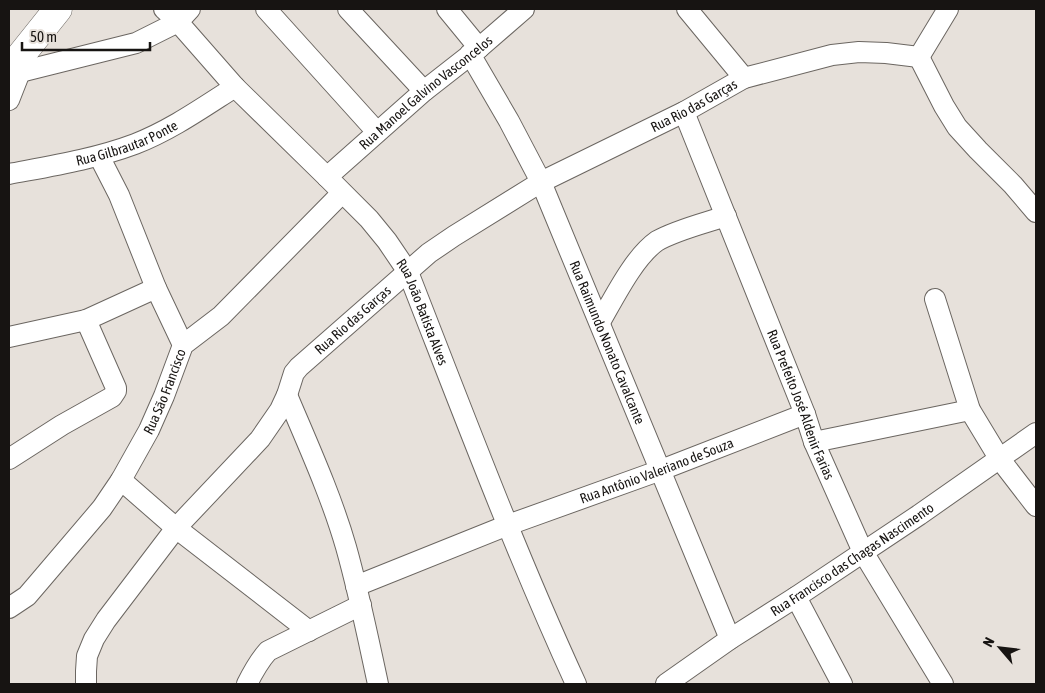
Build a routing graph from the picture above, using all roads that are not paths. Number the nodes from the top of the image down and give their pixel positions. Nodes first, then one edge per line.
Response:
1 (58, 9) edge
2 (266, 9) edge
3 (348, 9) edge
4 (448, 9) edge
5 (524, 9) edge
6 (687, 9) edge
7 (948, 9) edge
8 (177, 13) edge
9 (474, 51) junction
10 (919, 57) junction
11 (14, 68) edge
12 (744, 78) junction
13 (235, 87) junction
14 (424, 91) junction
15 (9, 100) edge
16 (684, 112) junction
17 (377, 132) junction
18 (99, 156) junction
19 (9, 174) edge
20 (327, 177) junction
21 (541, 182) junction
22 (342, 193) junction
23 (1036, 212) edge
24 (726, 216) junction
25 (408, 272) junction
26 (156, 288) junction
27 (935, 299) dead end
28 (86, 320) junction
29 (600, 322) junction
30 (9, 337) edge
31 (183, 345) junction
32 (287, 395) junction
33 (970, 410) junction
34 (805, 414) junction
35 (1036, 433) edge
36 (814, 442) junction
37 (999, 458) junction
38 (9, 459) edge
39 (662, 470) junction
40 (121, 480) junction
41 (1036, 506) edge
42 (508, 525) junction
43 (176, 528) junction
44 (863, 552) junction
45 (356, 586) junction
46 (796, 597) junction
47 (361, 605) junction
48 (9, 608) edge
49 (309, 631) junction
50 (730, 639) junction
51 (86, 684) edge
52 (247, 684) edge
53 (378, 684) edge
54 (576, 684) edge
55 (666, 684) edge
56 (842, 684) edge
57 (943, 684) edge

1 - 11 street
2 - 17 street
3 - 14 street
4 - 9 street, Rua Raimundo Nonato Cavalcante
5 - 9 street, Rua Manoel Galvino Vasconcelos
6 - 12 street
7 - 10 street
8 - 11 street
8 - 13 street, Rua João Batista Alves
9 - 14 street, Rua Manoel Galvino Vasconcelos
9 - 21 street, Rua Raimundo Nonato Cavalcante
10 - 12 street, Rua Rio das Garças
10 - 23 street
11 - 15 street
12 - 16 street, Rua Rio das Garças
13 - 18 street, Rua Gilbrautar Ponte
13 - 20 street, Rua João Batista Alves
14 - 17 street, Rua Manoel Galvino Vasconcelos
16 - 21 street, Rua Rio das Garças
16 - 24 street, Rua Prefeito José Aldenir Farias
17 - 20 street, Rua Manoel Galvino Vasconcelos
18 - 19 street, Rua Gilbrautar Ponte
18 - 26 street
20 - 22 street, Rua João Batista Alves
21 - 25 street, Rua Rio das Garças
21 - 29 street, Rua Raimundo Nonato Cavalcante
22 - 25 street, Rua João Batista Alves
22 - 31 street, Rua São Francisco
24 - 29 street
24 - 34 street, Rua Prefeito José Aldenir Farias
25 - 32 street, Rua Rio das Garças
25 - 42 street, Rua João Batista Alves
26 - 28 street
26 - 31 street
27 - 33 street
28 - 30 street
28 - 38 street
29 - 39 street, Rua Raimundo Nonato Cavalcante
31 - 40 street, Rua São Francisco
32 - 43 street, Rua Rio das Garças
32 - 45 street
33 - 36 street
33 - 37 street
34 - 36 street, Rua Prefeito José Aldenir Farias
34 - 39 street, Rua Antônio Valeriano de Souza
35 - 37 street, Rua Francisco das Chagas Nascimento
36 - 44 street, Rua Prefeito José Aldenir Farias
37 - 41 street
37 - 44 street, Rua Francisco das Chagas Nascimento
39 - 42 street, Rua Antônio Valeriano de Souza
39 - 50 street, Rua Raimundo Nonato Cavalcante
40 - 43 street
40 - 48 street, Rua São Francisco
42 - 45 street, Rua Antônio Valeriano de Souza
42 - 54 street, Rua João Batista Alves
43 - 49 street
43 - 51 street, Rua Rio das Garças
44 - 46 street, Rua Francisco das Chagas Nascimento
44 - 57 street, Rua Prefeito José Aldenir Farias
45 - 47 street
46 - 50 street, Rua Francisco das Chagas Nascimento
46 - 56 street
47 - 49 street
47 - 53 street
49 - 52 street
50 - 55 street, Rua Francisco das Chagas Nascimento

